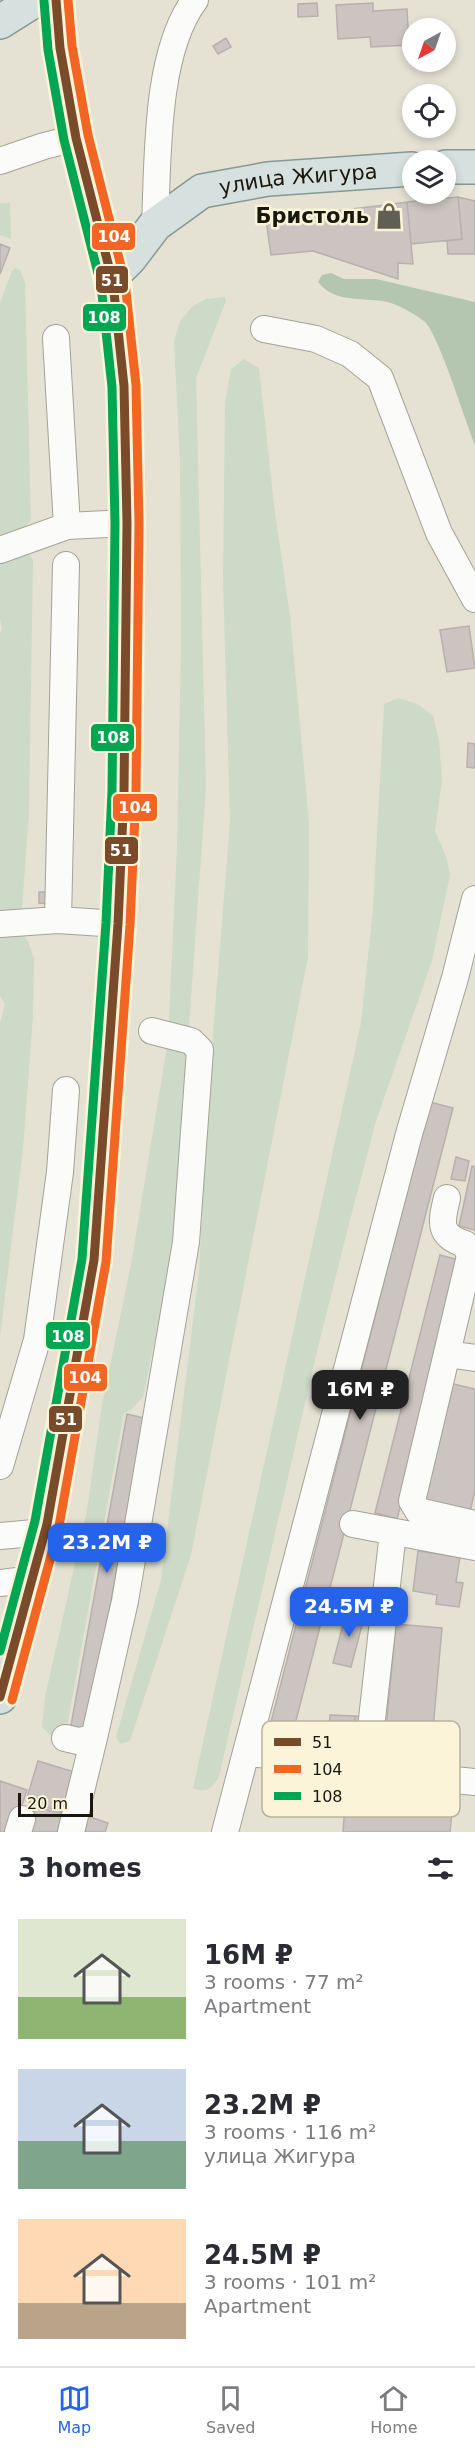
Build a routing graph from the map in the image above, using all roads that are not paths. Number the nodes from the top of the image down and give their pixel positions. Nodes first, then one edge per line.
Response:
1 (35, 0) edge
2 (56, 0) edge
3 (195, 0) edge
4 (0, 22) edge
5 (76, 138) junction
6 (0, 161) edge
7 (456, 167) edge
8 (475, 167) edge
9 (402, 170) edge
10 (155, 225) junction
11 (112, 276) junction
12 (264, 329) dead end
13 (56, 338) dead end
14 (127, 523) junction
15 (67, 526) junction
16 (0, 550) edge
17 (66, 565) dead end
18 (475, 599) edge
19 (475, 899) edge
20 (58, 921) junction
21 (0, 924) edge
22 (118, 924) junction
23 (152, 1031) dead end
24 (66, 1090) dead end
25 (447, 1198) dead end
26 (447, 1354) junction
27 (475, 1358) edge
28 (0, 1466) edge
29 (353, 1524) dead end
30 (475, 1524) edge
31 (45, 1532) junction
32 (393, 1532) junction
33 (0, 1536) edge
34 (475, 1547) edge
35 (33, 1579) junction
36 (0, 1583) edge
37 (0, 1697) edge
38 (372, 1721) edge
39 (65, 1738) dead end
40 (94, 1738) junction
41 (246, 1753) junction
42 (262, 1754) edge
43 (460, 1780) edge
44 (475, 1782) edge
45 (70, 1832) edge
46 (225, 1832) edge

1 - 4 main road
2 - 5 main road
3 - 10 street
5 - 6 street
5 - 11 main road
7 - 8 main road
9 - 10 main road, улица Жигура
10 - 11 main road, улица Жигура
11 - 14 main road
12 - 18 street
13 - 15 street
14 - 15 street
14 - 22 main road
15 - 16 street
17 - 20 street
19 - 41 street
20 - 21 street
20 - 22 street
22 - 31 main road
23 - 40 street
24 - 28 street
25 - 26 street
26 - 27 street
26 - 30 street
29 - 32 street
31 - 33 street
31 - 35 main road
32 - 34 street
32 - 38 street
35 - 36 street
35 - 37 main road
39 - 40 street
40 - 45 street
41 - 42 street
41 - 46 street
43 - 44 street

